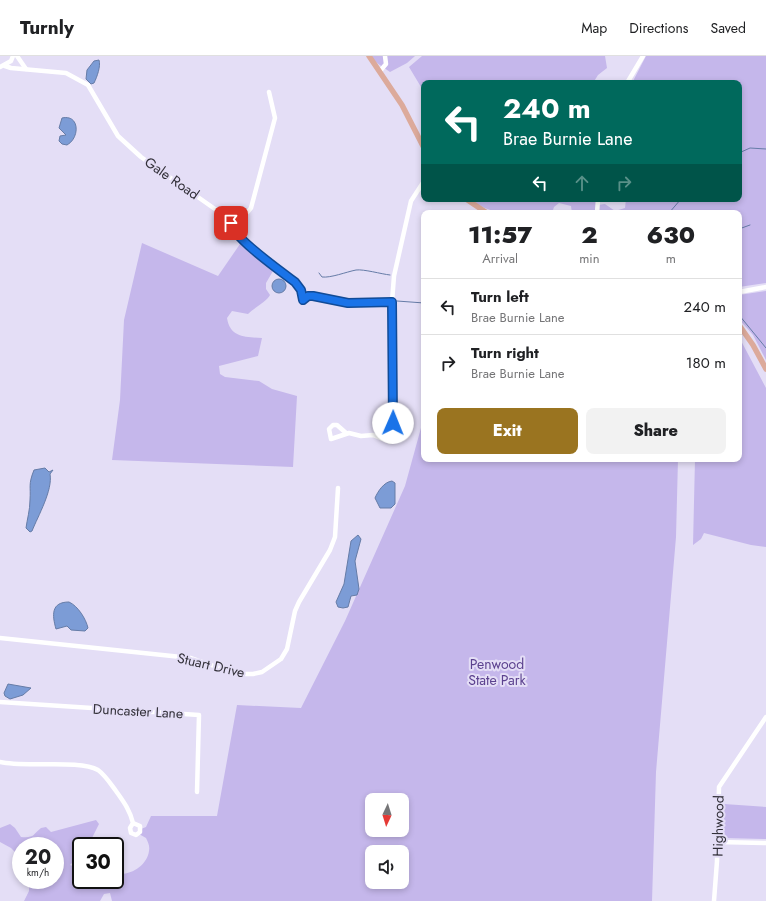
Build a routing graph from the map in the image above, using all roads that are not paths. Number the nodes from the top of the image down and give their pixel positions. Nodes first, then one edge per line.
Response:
1 (13, 56) edge
2 (17, 56) edge
3 (369, 56) edge
4 (385, 56) edge
5 (642, 56) edge
6 (3, 66) edge
7 (26, 69) junction
8 (380, 71) junction
9 (629, 80) edge
10 (269, 92) dead end
11 (421, 142) edge
12 (421, 185) edge
13 (470, 202) edge
14 (482, 210) edge
15 (231, 219) junction
16 (766, 287) edge
17 (742, 291) edge
18 (392, 302) junction
19 (742, 329) edge
20 (766, 369) edge
21 (346, 433) dead end
22 (338, 488) dead end
23 (0, 638) edge
24 (0, 702) edge
25 (766, 717) edge
26 (0, 762) edge
27 (197, 792) dead end
28 (133, 823) dead end
29 (718, 842) junction
30 (766, 843) edge
31 (714, 901) edge

1 - 6 street
2 - 7 street
3 - 8 main road
4 - 8 street
5 - 9 street
6 - 7 street, Gale Road
7 - 15 street, Gale Road
8 - 11 main road
10 - 15 street
12 - 18 street
13 - 14 main road
15 - 18 street
16 - 17 street
18 - 21 street
19 - 20 main road
22 - 23 street, Stuart Drive
24 - 27 street, Duncaster Lane
25 - 29 street, Highwood
26 - 28 street
29 - 30 street
29 - 31 street, Highwood

